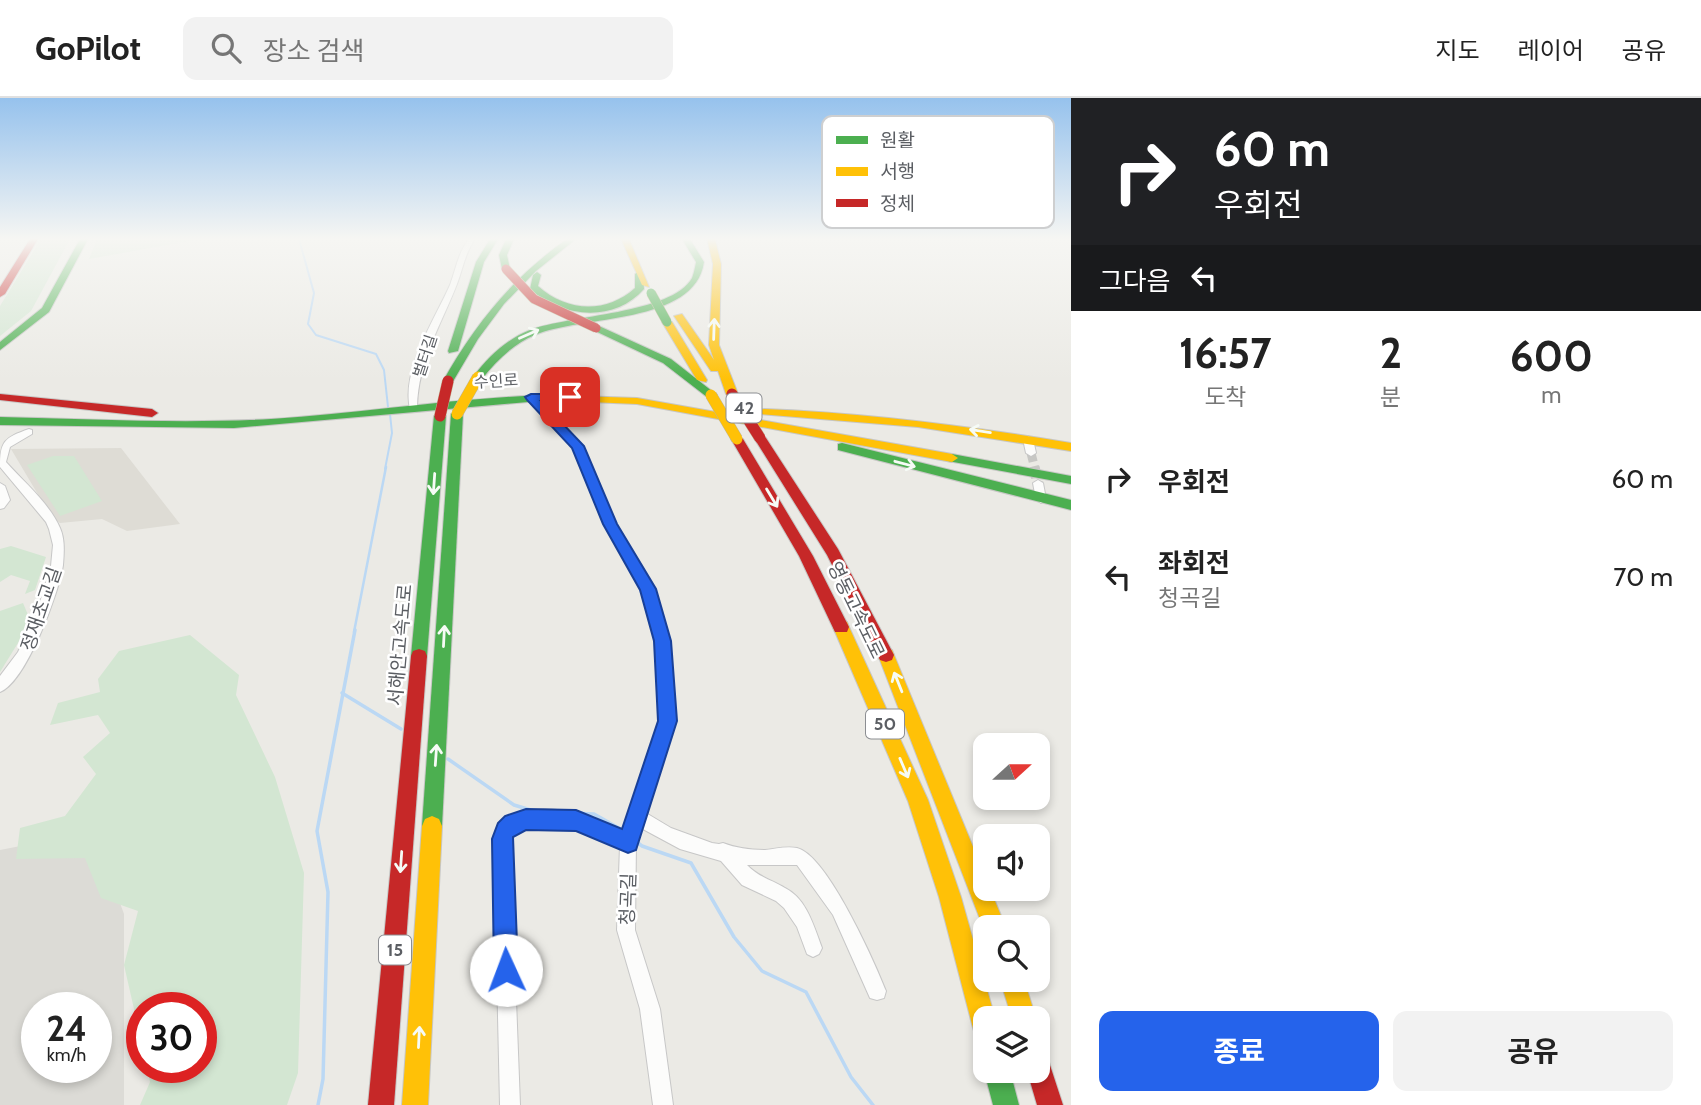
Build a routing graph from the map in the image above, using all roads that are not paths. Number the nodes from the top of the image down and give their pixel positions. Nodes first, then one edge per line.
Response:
1 (53, 286) edge
2 (59, 286) edge
3 (452, 286) edge
4 (473, 286) edge
5 (510, 286) edge
6 (517, 286) edge
7 (524, 286) edge
8 (533, 286) edge
9 (640, 286) edge
10 (651, 286) edge
11 (654, 286) edge
12 (689, 286) edge
13 (716, 286) edge
14 (656, 291) junction
15 (673, 319) junction
16 (0, 341) edge
17 (0, 347) edge
18 (472, 378) junction
19 (448, 381) junction
20 (732, 394) junction
21 (711, 395) junction
22 (0, 397) edge
23 (531, 397) junction
24 (408, 402) junction
25 (381, 406) junction
26 (0, 409) edge
27 (152, 413) junction
28 (767, 417) junction
29 (0, 421) edge
30 (173, 424) junction
31 (29, 432) junction
32 (0, 433) edge
33 (1071, 447) edge
34 (1071, 471) edge
35 (5, 473) edge
36 (1071, 480) edge
37 (0, 486) edge
38 (0, 505) edge
39 (1071, 505) edge
40 (0, 686) edge
41 (638, 817) junction
42 (628, 842) junction
43 (723, 852) junction
44 (990, 915) edge
45 (813, 947) dead end
46 (877, 991) dead end
47 (979, 1006) edge
48 (1000, 1083) edge
49 (1043, 1083) edge
50 (381, 1105) edge
51 (415, 1105) edge
52 (510, 1105) edge
53 (663, 1105) edge
54 (1006, 1105) edge
55 (1050, 1105) edge

1 - 16 main road
2 - 17 main road
3 - 24 street, 벌터길
4 - 19 main road
5 - 19 main road, 서해안고속도로 / 15
6 - 21 main road, bridge
7 - 18 main road, 15
8 - 9 main road
10 - 14 main road, 영동고속도로 / 50
11 - 14 main road, 영동고속도로 / 50
18 -> 12 main road
20 -> 13 main road
14 - 15 main road, 영동고속도로 / 50
15 - 20 main road, 영동고속도로 / 50
15 - 21 main road, 영동고속도로 / 50
51 -> 18 main road, 15, bridge
19 -> 50 main road, 서해안고속도로 / 15, bridge
44 -> 20 main road, 영동고속도로 / 50, bridge
21 -> 47 main road, 영동고속도로 / 50, bridge
22 - 27 main road
23 - 24 main road, 수인로 / 42
23 - 28 main road, 수인로 / 42
23 - 41 street, 청곡길
24 - 25 main road, 수인로 / 42
24 - 28 main road, 수인로 / 42
25 - 27 main road, 수인로 / 42
25 - 30 main road, 수인로 / 42
26 - 27 main road, 수인로 / 42
33 -> 28 main road
28 - 34 main road, 수인로 / 42
28 - 36 main road, 수인로 / 42
28 -> 39 main road
29 - 30 main road, 수인로 / 42
30 - 31 main road
31 - 32 main road
31 - 35 street, 정재초교길
35 - 40 street, 정재초교길
37 - 38 street
41 - 42 street, 청곡길
41 - 43 street
42 - 52 street
42 - 53 street, 청곡길
43 - 45 street
43 - 46 street
48 - 54 main road
49 - 55 main road

